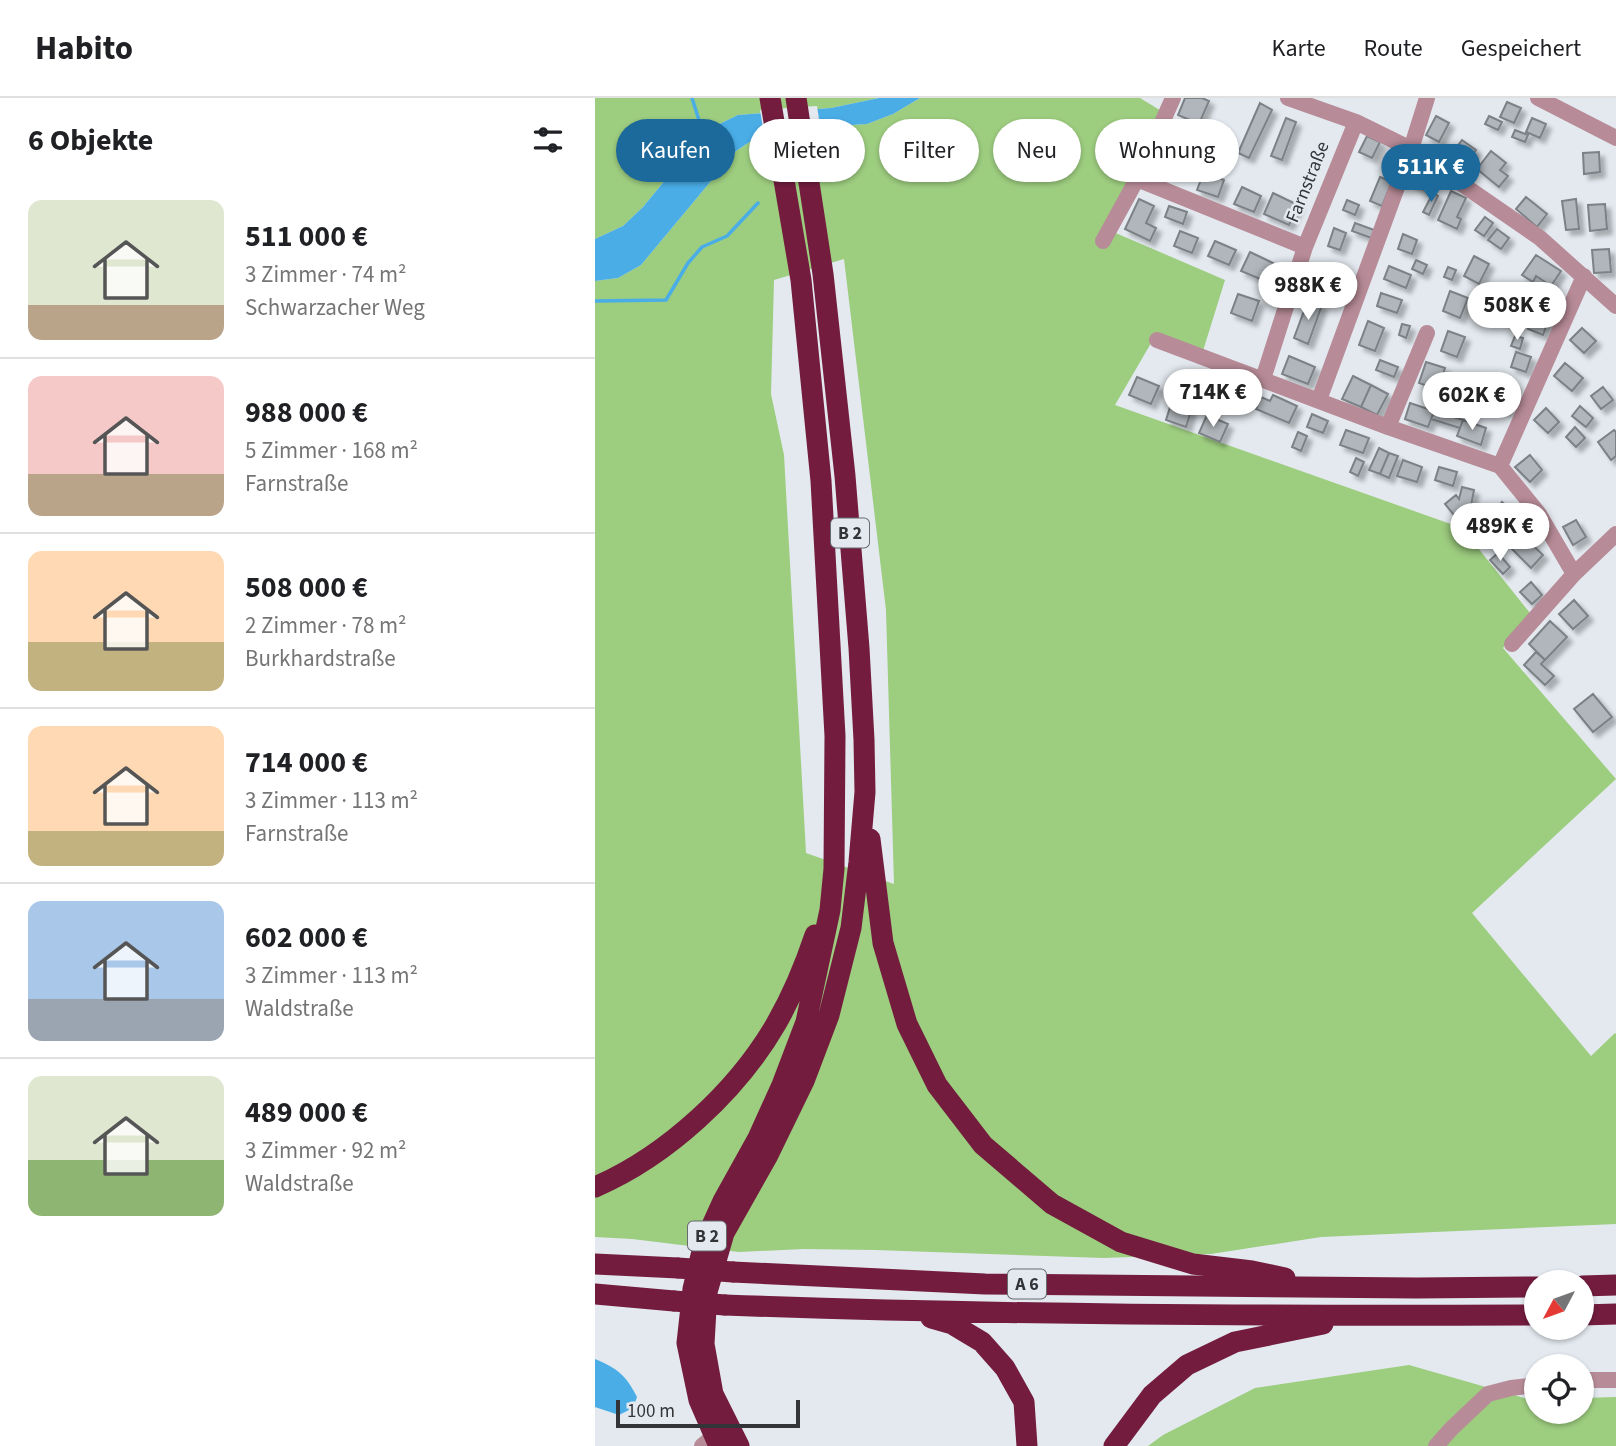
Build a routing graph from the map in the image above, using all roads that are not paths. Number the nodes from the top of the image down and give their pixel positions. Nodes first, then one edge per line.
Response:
1 (770, 98) edge
2 (796, 98) edge
3 (1173, 98) edge
4 (1288, 98) edge
5 (1427, 98) edge
6 (1538, 98) edge
7 (1164, 119) edge
8 (1356, 122) junction
9 (1616, 138) edge
10 (1411, 149) junction
11 (1135, 182) edge
12 (1144, 182) edge
13 (1103, 241) dead end
14 (1305, 247) junction
15 (1584, 276) junction
16 (1616, 306) edge
17 (1427, 333) dead end
18 (1157, 340) dead end
19 (1263, 379) junction
20 (1319, 400) junction
21 (1388, 427) junction
22 (1500, 466) junction
23 (1616, 534) edge
24 (1574, 574) junction
25 (1512, 644) dead end
26 (865, 792) junction
27 (834, 869) junction
28 (595, 1187) edge
29 (595, 1264) edge
30 (1616, 1285) edge
31 (1594, 1286) edge
32 (1322, 1287) junction
33 (1524, 1287) edge
34 (595, 1294) edge
35 (870, 1310) junction
36 (1616, 1314) edge
37 (1352, 1315) junction
38 (1524, 1315) edge
39 (1594, 1315) edge
40 (1594, 1380) edge
41 (1616, 1380) edge
42 (1524, 1386) edge
43 (706, 1397) junction
44 (712, 1443) edge
45 (739, 1446) edge
46 (1027, 1446) edge
47 (1114, 1446) edge
48 (1436, 1446) edge

1 - 27 highway, B 2
2 - 26 highway, B 2
3 - 7 street
4 - 8 street
5 - 10 street
6 - 9 street
8 - 10 street
8 - 14 street, Farnstraße
10 - 15 street
10 - 20 street
11 - 13 street
12 - 14 street
14 - 19 street, Farnstraße
15 - 16 street
15 - 22 street
17 - 21 street
18 - 19 street
19 - 20 street
20 - 21 street
21 - 22 street
22 - 24 street
23 - 24 street
24 - 25 street
26 - 32 highway
26 - 43 highway, B 2
27 - 28 highway
27 - 43 highway, B 2
29 - 32 highway, A 6, bridge
30 - 31 highway
32 - 33 highway, A 6
34 - 35 highway, A 6, bridge
35 - 37 highway, A 6
35 - 46 highway
36 - 39 highway
37 - 38 highway, A 6
37 - 47 highway
40 - 41 street
42 - 48 street
43 - 44 highway
43 - 45 highway

